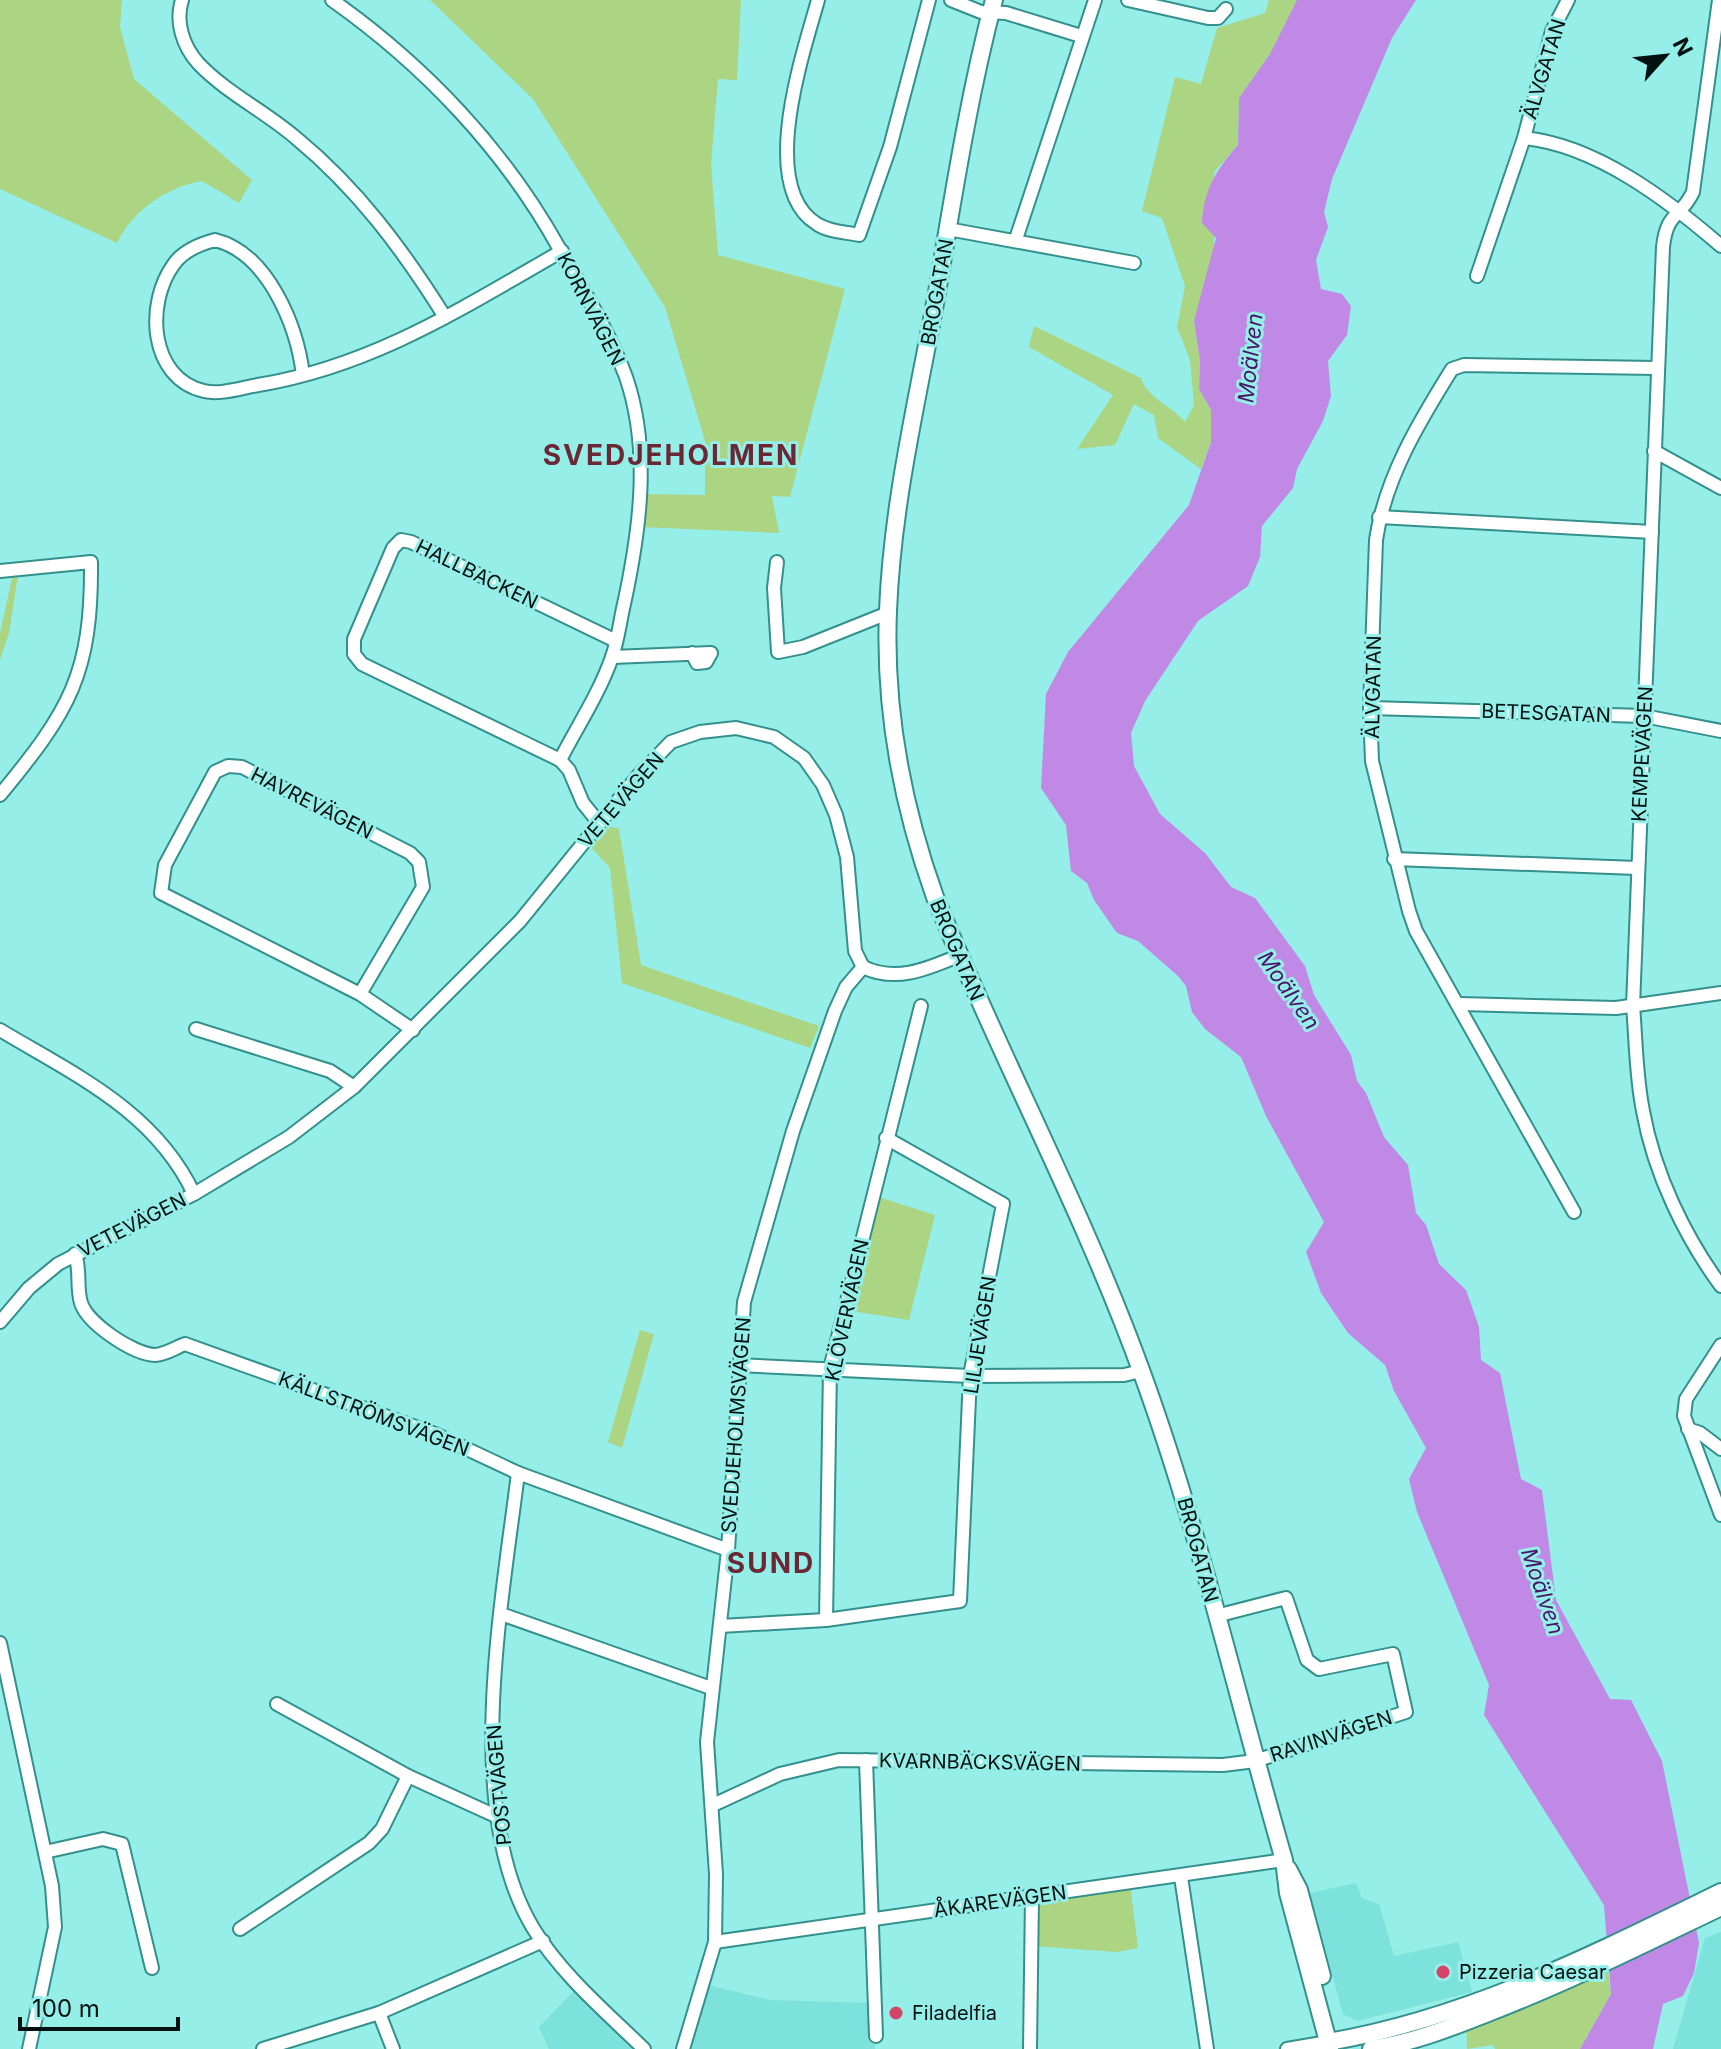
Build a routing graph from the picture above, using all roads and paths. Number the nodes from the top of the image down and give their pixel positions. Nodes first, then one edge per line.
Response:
1 (182, 0) edge
2 (332, 0) edge
3 (818, 0) edge
4 (929, 0) edge
5 (951, 0) edge
6 (1095, 0) edge
7 (1128, 0) edge
8 (1568, 0) edge
9 (1719, 0) edge
10 (992, 7) edge
11 (1226, 9) dead end
12 (1081, 36) junction
13 (1524, 138) junction
14 (1680, 211) junction
15 (948, 229) junction
16 (1016, 239) junction
17 (1721, 246) edge
18 (562, 251) junction
19 (1134, 263) dead end
20 (1477, 276) dead end
21 (445, 317) junction
22 (1657, 368) junction
23 (303, 375) junction
24 (1654, 451) junction
25 (1721, 488) edge
26 (1379, 517) junction
27 (1652, 532) junction
28 (777, 562) dead end
29 (0, 571) edge
30 (888, 613) junction
31 (616, 641) junction
32 (692, 653) dead end
33 (612, 657) junction
34 (1370, 708) junction
35 (1644, 716) junction
36 (1721, 731) edge
37 (560, 760) junction
38 (0, 795) edge
39 (599, 823) junction
40 (1394, 859) junction
41 (1637, 868) junction
42 (958, 956) junction
43 (863, 967) junction
44 (1721, 993) edge
45 (360, 994) junction
46 (1460, 1004) junction
47 (921, 1006) dead end
48 (1633, 1006) junction
49 (196, 1029) dead end
50 (0, 1030) edge
51 (413, 1030) junction
52 (354, 1087) junction
53 (886, 1138) junction
54 (194, 1194) junction
55 (1574, 1212) dead end
56 (75, 1254) junction
57 (1721, 1286) edge
58 (0, 1322) edge
59 (1721, 1345) edge
60 (738, 1365) junction
61 (830, 1369) junction
62 (1141, 1371) junction
63 (970, 1376) junction
64 (1688, 1429) junction
65 (1721, 1449) edge
66 (518, 1473) junction
67 (1721, 1515) edge
68 (728, 1550) junction
69 (501, 1614) junction
70 (1216, 1616) junction
71 (826, 1620) junction
72 (720, 1626) junction
73 (0, 1643) edge
74 (711, 1688) junction
75 (277, 1704) dead end
76 (866, 1760) junction
77 (1255, 1761) junction
78 (408, 1776) junction
79 (713, 1805) junction
80 (498, 1817) junction
81 (45, 1852) junction
82 (1284, 1860) junction
83 (1181, 1877) junction
84 (1032, 1896) junction
85 (1720, 1898) edge
86 (871, 1921) junction
87 (240, 1929) dead end
88 (543, 1941) junction
89 (715, 1942) junction
90 (152, 1968) dead end
91 (1582, 1968) junction
92 (379, 2013) junction
93 (876, 2036) dead end
94 (1334, 2045) edge
95 (1389, 2048) edge
96 (29, 2049) edge
97 (263, 2049) edge
98 (393, 2049) edge
99 (644, 2049) edge
100 (683, 2049) edge
101 (1030, 2049) edge
102 (1207, 2049) edge
103 (1287, 2049) edge
104 (1371, 2049) edge

1 - 21 street
2 - 18 street, KORNVÄGEN
3 - 4 street
5 - 10 street
6 - 12 street
7 - 11 street
8 - 13 street, ÄLVGATAN
9 - 14 street, KEMPEVÄGEN
10 - 12 street
10 - 15 main road, BROGATAN
12 - 16 street
13 - 14 street
13 - 20 street, ÄLVGATAN
14 - 17 street
14 - 22 street, KEMPEVÄGEN
15 - 16 street
15 - 30 main road, BROGATAN
16 - 19 street
18 - 21 street
18 - 31 street, KORNVÄGEN
21 - 23 street
22 - 24 street, KEMPEVÄGEN
22 - 26 street, ÄLVGATAN
23 - 23 street
24 - 25 street
24 - 27 street, KEMPEVÄGEN
26 - 27 street
26 - 34 street, ÄLVGATAN
27 - 35 street, KEMPEVÄGEN
28 - 30 street
29 - 38 street
30 - 42 main road, BROGATAN
31 - 33 street, KORNVÄGEN
31 - 37 street, HALLBACKEN
32 - 33 street
33 - 37 street, KORNVÄGEN
34 - 35 street, BETESGATAN
34 - 40 street, ÄLVGATAN
35 - 36 street, BETESGATAN
35 - 41 street, KEMPEVÄGEN
37 - 39 street
39 - 43 street, VETEVÄGEN
39 - 51 street, VETEVÄGEN
40 - 41 street
40 - 46 street, ÄLVGATAN
41 - 48 street, KEMPEVÄGEN
42 - 43 street
42 - 62 main road, BROGATAN
43 - 60 street, SVEDJEHOLMSVÄGEN
44 - 48 street
45 - 45 street, HAVREVÄGEN
45 - 51 street, HAVREVÄGEN
46 - 48 street
46 - 55 street, ÄLVGATAN
47 - 53 street, KLÖVERVÄGEN
48 - 57 street, KEMPEVÄGEN
49 - 52 street
50 - 54 street
51 - 52 street, VETEVÄGEN
52 - 54 street, VETEVÄGEN
53 - 61 street, KLÖVERVÄGEN
53 - 63 street, LILJEVÄGEN
54 - 56 street, VETEVÄGEN
56 - 58 street, VETEVÄGEN
56 - 66 street, KÄLLSTRÖMSVÄGEN
59 - 64 street
60 - 61 street
60 - 68 street, SVEDJEHOLMSVÄGEN
61 - 63 street
61 - 71 street, KLÖVERVÄGEN
62 - 63 street
62 - 70 main road, BROGATAN
63 - 71 street, LILJEVÄGEN
64 - 65 street
64 - 67 street
66 - 68 street, KÄLLSTRÖMSVÄGEN
66 - 69 street, POSTVÄGEN
68 - 72 street, SVEDJEHOLMSVÄGEN
69 - 74 street
69 - 80 street, POSTVÄGEN
70 - 77 main road, BROGATAN
70 - 77 street, RAVINVÄGEN
71 - 72 street
72 - 74 street, SVEDJEHOLMSVÄGEN
73 - 81 street
74 - 79 street, SVEDJEHOLMSVÄGEN
75 - 78 street
76 - 77 street, KVARNBÄCKSVÄGEN
76 - 79 street, KVARNBÄCKSVÄGEN
76 - 86 street
77 - 82 main road, BROGATAN
78 - 80 street
78 - 87 street
79 - 89 street, SVEDJEHOLMSVÄGEN
80 - 88 street, POSTVÄGEN
81 - 90 street
81 - 96 street
82 - 83 street, ÅKAREVÄGEN
82 - 94 main road, BROGATAN
83 - 84 street, ÅKAREVÄGEN
83 - 102 street
84 - 86 street, ÅKAREVÄGEN
84 - 101 street
85 - 91 main road
86 - 89 street, ÅKAREVÄGEN
86 - 93 street
88 - 92 street
88 - 99 street, POSTVÄGEN
89 - 100 street, SVEDJEHOLMSVÄGEN
91 - 94 main road
91 - 95 main road
92 - 97 street
92 - 98 street
94 - 103 street
95 - 104 main road

